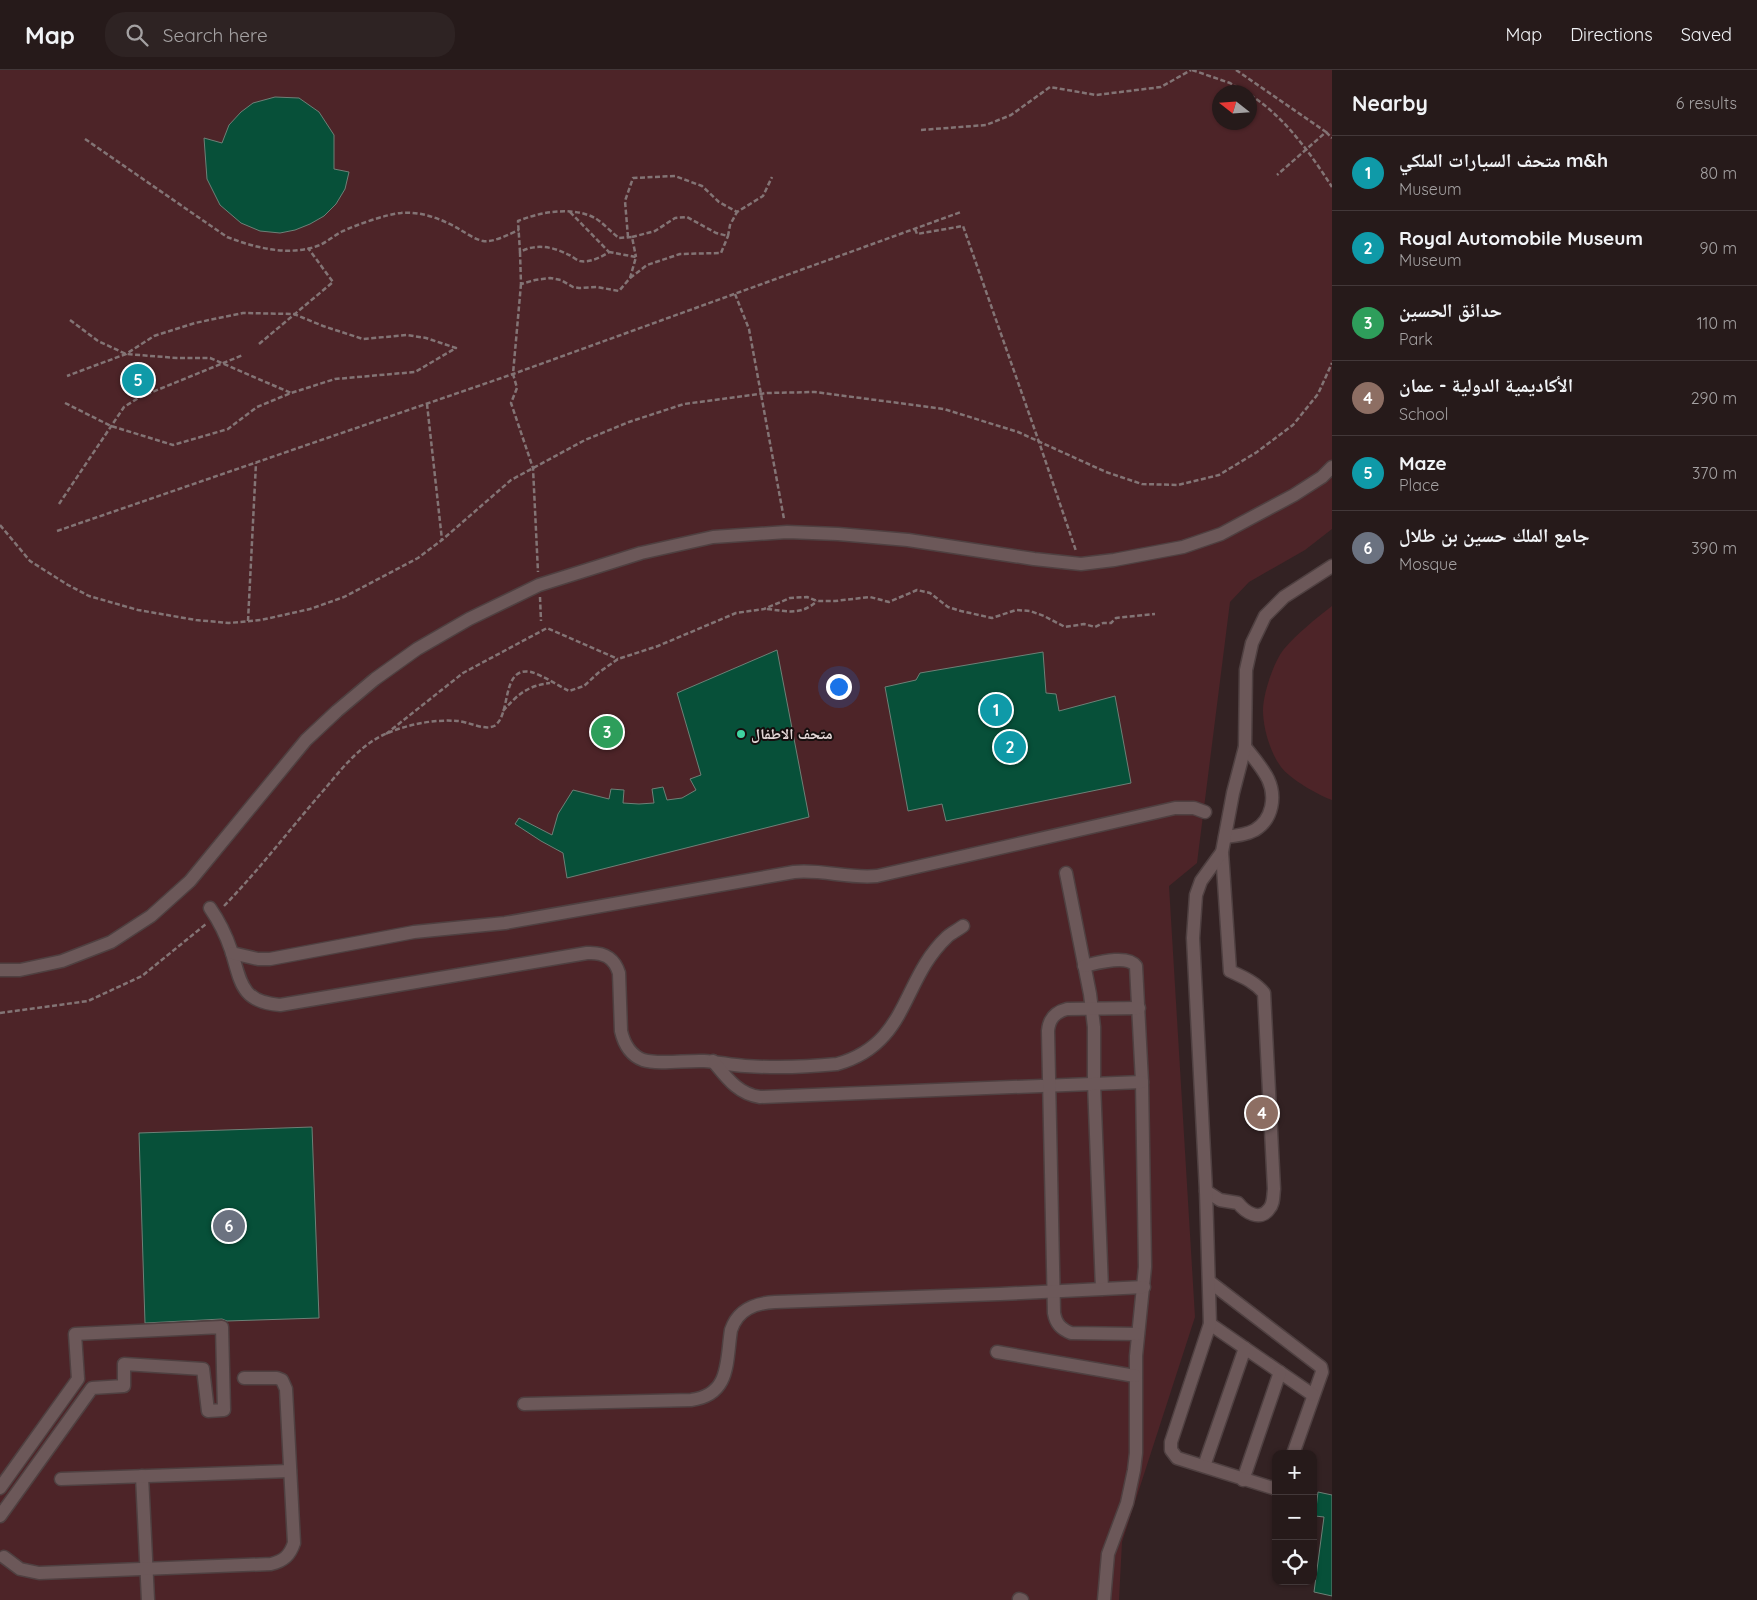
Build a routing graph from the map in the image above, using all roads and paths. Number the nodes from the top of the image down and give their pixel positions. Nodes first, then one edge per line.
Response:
1 (1192, 70) edge
2 (1236, 70) edge
3 (1233, 85) edge
4 (1257, 101) edge
5 (921, 130) dead end
6 (1326, 132) junction
7 (85, 138) dead end
8 (1332, 138) edge
9 (1306, 150) junction
10 (1277, 176) dead end
11 (772, 177) dead end
12 (1332, 187) edge
13 (570, 212) junction
14 (737, 212) junction
15 (961, 212) dead end
16 (915, 229) junction
17 (519, 230) junction
18 (728, 236) junction
19 (628, 237) junction
20 (632, 237) junction
21 (308, 247) junction
22 (520, 252) junction
23 (609, 252) junction
24 (636, 257) junction
25 (630, 278) junction
26 (521, 284) junction
27 (735, 294) junction
28 (294, 314) junction
29 (70, 320) dead end
30 (258, 344) dead end
31 (126, 354) junction
32 (243, 355) dead end
33 (223, 363) junction
34 (1332, 363) edge
35 (513, 374) junction
36 (67, 376) dead end
37 (291, 393) junction
38 (762, 394) junction
39 (65, 403) dead end
40 (427, 404) junction
41 (111, 426) junction
42 (1040, 442) junction
43 (256, 462) junction
44 (1332, 467) edge
45 (533, 468) junction
46 (59, 504) dead end
47 (0, 525) edge
48 (57, 531) dead end
49 (787, 532) junction
50 (442, 540) junction
51 (1081, 564) junction
52 (1332, 566) edge
53 (539, 585) junction
54 (817, 601) junction
55 (764, 609) junction
56 (1155, 614) dead end
57 (248, 621) junction
58 (541, 621) dead end
59 (618, 660) junction
60 (552, 682) junction
61 (502, 713) junction
62 (384, 735) junction
63 (1245, 747) junction
64 (1205, 812) dead end
65 (1225, 837) junction
66 (1222, 852) junction
67 (1066, 874) dead end
68 (212, 912) junction
69 (963, 926) dead end
70 (232, 953) junction
71 (1084, 966) junction
72 (0, 970) edge
73 (1139, 1008) junction
74 (1092, 1009) junction
75 (0, 1013) edge
76 (713, 1062) junction
77 (1142, 1082) junction
78 (1094, 1083) junction
79 (1049, 1085) junction
80 (1206, 1191) junction
81 (1210, 1282) junction
82 (1144, 1287) junction
83 (1102, 1289) junction
84 (1053, 1292) junction
85 (1210, 1324) junction
86 (1138, 1334) junction
87 (1245, 1348) junction
88 (997, 1352) dead end
89 (1280, 1372) junction
90 (1135, 1376) junction
91 (244, 1378) dead end
92 (1313, 1395) junction
93 (524, 1404) dead end
94 (1294, 1450) edge
95 (1204, 1466) junction
96 (290, 1471) junction
97 (142, 1476) junction
98 (61, 1479) dead end
99 (1243, 1480) junction
100 (0, 1488) edge
101 (1272, 1488) edge
102 (0, 1516) edge
103 (4, 1556) dead end
104 (147, 1569) junction
105 (148, 1600) edge
106 (1104, 1600) edge

1 - 3 path
1 - 5 path
2 - 6 path
4 - 9 path
6 - 8 path
6 - 9 path
7 - 21 path
9 - 10 path
9 - 12 path
11 - 14 path
13 - 17 path
13 - 19 path
13 - 23 path
14 - 18 path
14 - 19 path
15 - 16 path
16 - 27 path
16 - 42 path
17 - 21 path
17 - 22 path
18 - 20 path
18 - 25 path
19 - 20 path
20 - 24 path
21 - 28 path
22 - 23 path
22 - 26 path
23 - 24 path
24 - 25 path
25 - 26 path
26 - 35 path
27 - 35 path
27 - 38 path
28 - 30 path
28 - 31 path
28 - 37 path
29 - 31 path
31 - 33 path
31 - 36 path
32 - 33 path
33 - 37 path
33 - 41 path
34 - 42 path
35 - 40 path
35 - 45 path
37 - 41 path
38 - 42 path
38 - 45 path
38 - 49 path
39 - 41 path
40 - 43 path
40 - 50 path
41 - 46 path
42 - 51 path
43 - 48 path
43 - 57 path
44 - 51 street
45 - 50 path
45 - 53 path
47 - 57 path
49 - 51 street
49 - 53 street
50 - 57 path
52 - 63 street
53 - 58 path
53 - 72 street
54 - 55 path
54 - 55 path
54 - 56 path
55 - 59 path
59 - 60 path
59 - 62 path
60 - 61 path
60 - 61 path
61 - 62 path
62 - 68 path
63 - 65 street
63 - 65 street
64 - 70 street
65 - 66 street
66 - 80 street
66 - 80 street
67 - 71 street
68 - 70 street
68 - 75 path
69 - 76 street
70 - 76 street
71 - 73 street
71 - 74 street
73 - 74 street
73 - 77 street
74 - 78 street
74 - 79 street
76 - 79 street
77 - 78 street
77 - 82 street
78 - 79 street
78 - 83 street
79 - 84 street
80 - 81 street
81 - 85 street
81 - 92 street
82 - 83 street
82 - 86 street
83 - 84 street
84 - 86 street
84 - 93 street
85 - 87 street
85 - 95 street
86 - 90 street
87 - 89 street
87 - 95 street
88 - 90 street
89 - 92 street
89 - 99 street
90 - 106 street
91 - 96 street
92 - 94 street
95 - 99 street
96 - 97 street
96 - 104 street
97 - 98 street
97 - 104 street
99 - 101 street
100 - 102 street
103 - 104 street
104 - 105 street

